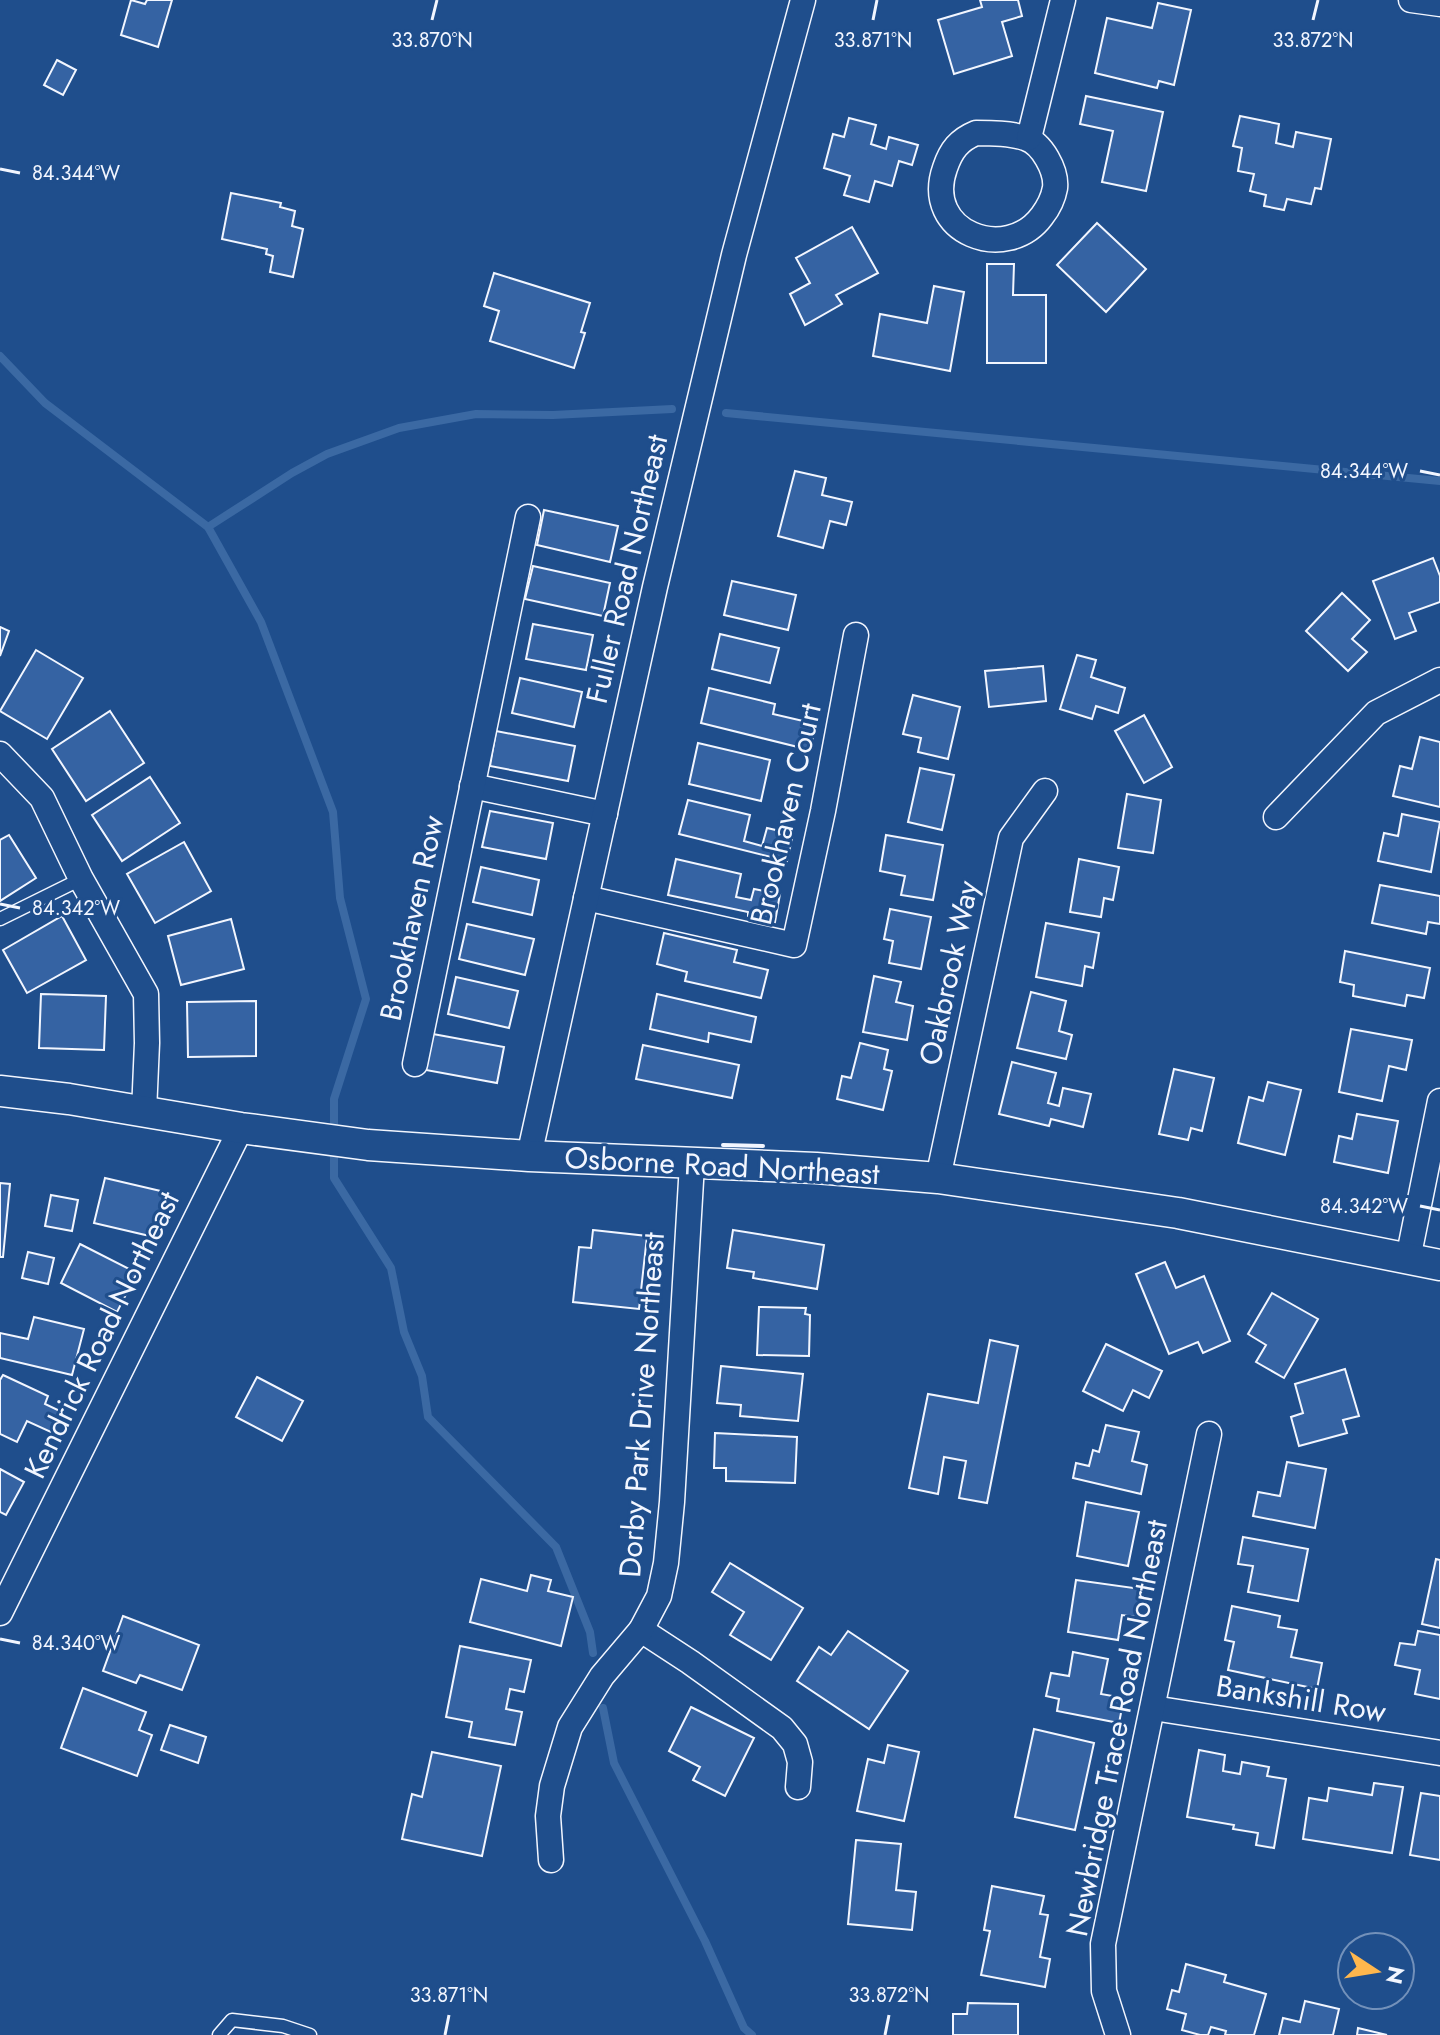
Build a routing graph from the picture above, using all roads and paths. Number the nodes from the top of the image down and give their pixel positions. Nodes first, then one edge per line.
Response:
1 (803, 0) edge
2 (1063, 0) edge
3 (1411, 0) edge
4 (1440, 4) edge
5 (1029, 138) junction
6 (528, 517) dead end
7 (856, 635) dead end
8 (1440, 680) edge
9 (0, 754) edge
10 (472, 786) junction
11 (1045, 791) dead end
12 (605, 814) junction
13 (1276, 817) dead end
14 (81, 879) junction
15 (586, 898) junction
16 (0, 919) edge
17 (415, 1064) dead end
18 (0, 1091) edge
19 (1440, 1101) edge
20 (144, 1112) junction
21 (255, 1130) junction
22 (529, 1156) junction
23 (692, 1164) junction
24 (938, 1178) junction
25 (1408, 1259) junction
26 (1440, 1265) edge
27 (1209, 1434) dead end
28 (0, 1613) edge
29 (641, 1630) junction
30 (1153, 1708) junction
31 (1440, 1753) edge
32 (798, 1787) dead end
33 (551, 1860) dead end
34 (219, 2035) edge
35 (310, 2035) edge
36 (1118, 2035) edge

1 - 12 street, Fuller Road Northeast
2 - 5 street
3 - 4 street
5 - 5 street
6 - 10 street, Brookhaven Row
7 - 15 street, Brookhaven Court
8 - 13 street
9 - 14 street
10 - 12 street, Brookhaven Row
10 - 17 street, Brookhaven Row
11 - 24 street, Oakbrook Way
12 - 15 street, Fuller Road Northeast
14 - 16 lane
14 - 20 street
15 - 22 street, Fuller Road Northeast
18 - 20 street, Osborne Road Northeast
19 - 25 street
20 - 21 street, Osborne Road Northeast
21 - 22 street, Osborne Road Northeast
21 - 28 street, Kendrick Road Northeast
22 - 23 street, Osborne Road Northeast
23 - 24 street, Osborne Road Northeast
23 - 29 street, Dorby Park Drive Northeast
24 - 25 street, Osborne Road Northeast
25 - 26 street, Osborne Road Northeast
27 - 30 street, Newbridge Trace Road Northeast
29 - 32 street
29 - 33 street, Dorby Park Drive Northeast
30 - 31 street, Bankshill Row
30 - 36 street, Newbridge Trace Road Northeast
34 - 35 lane

